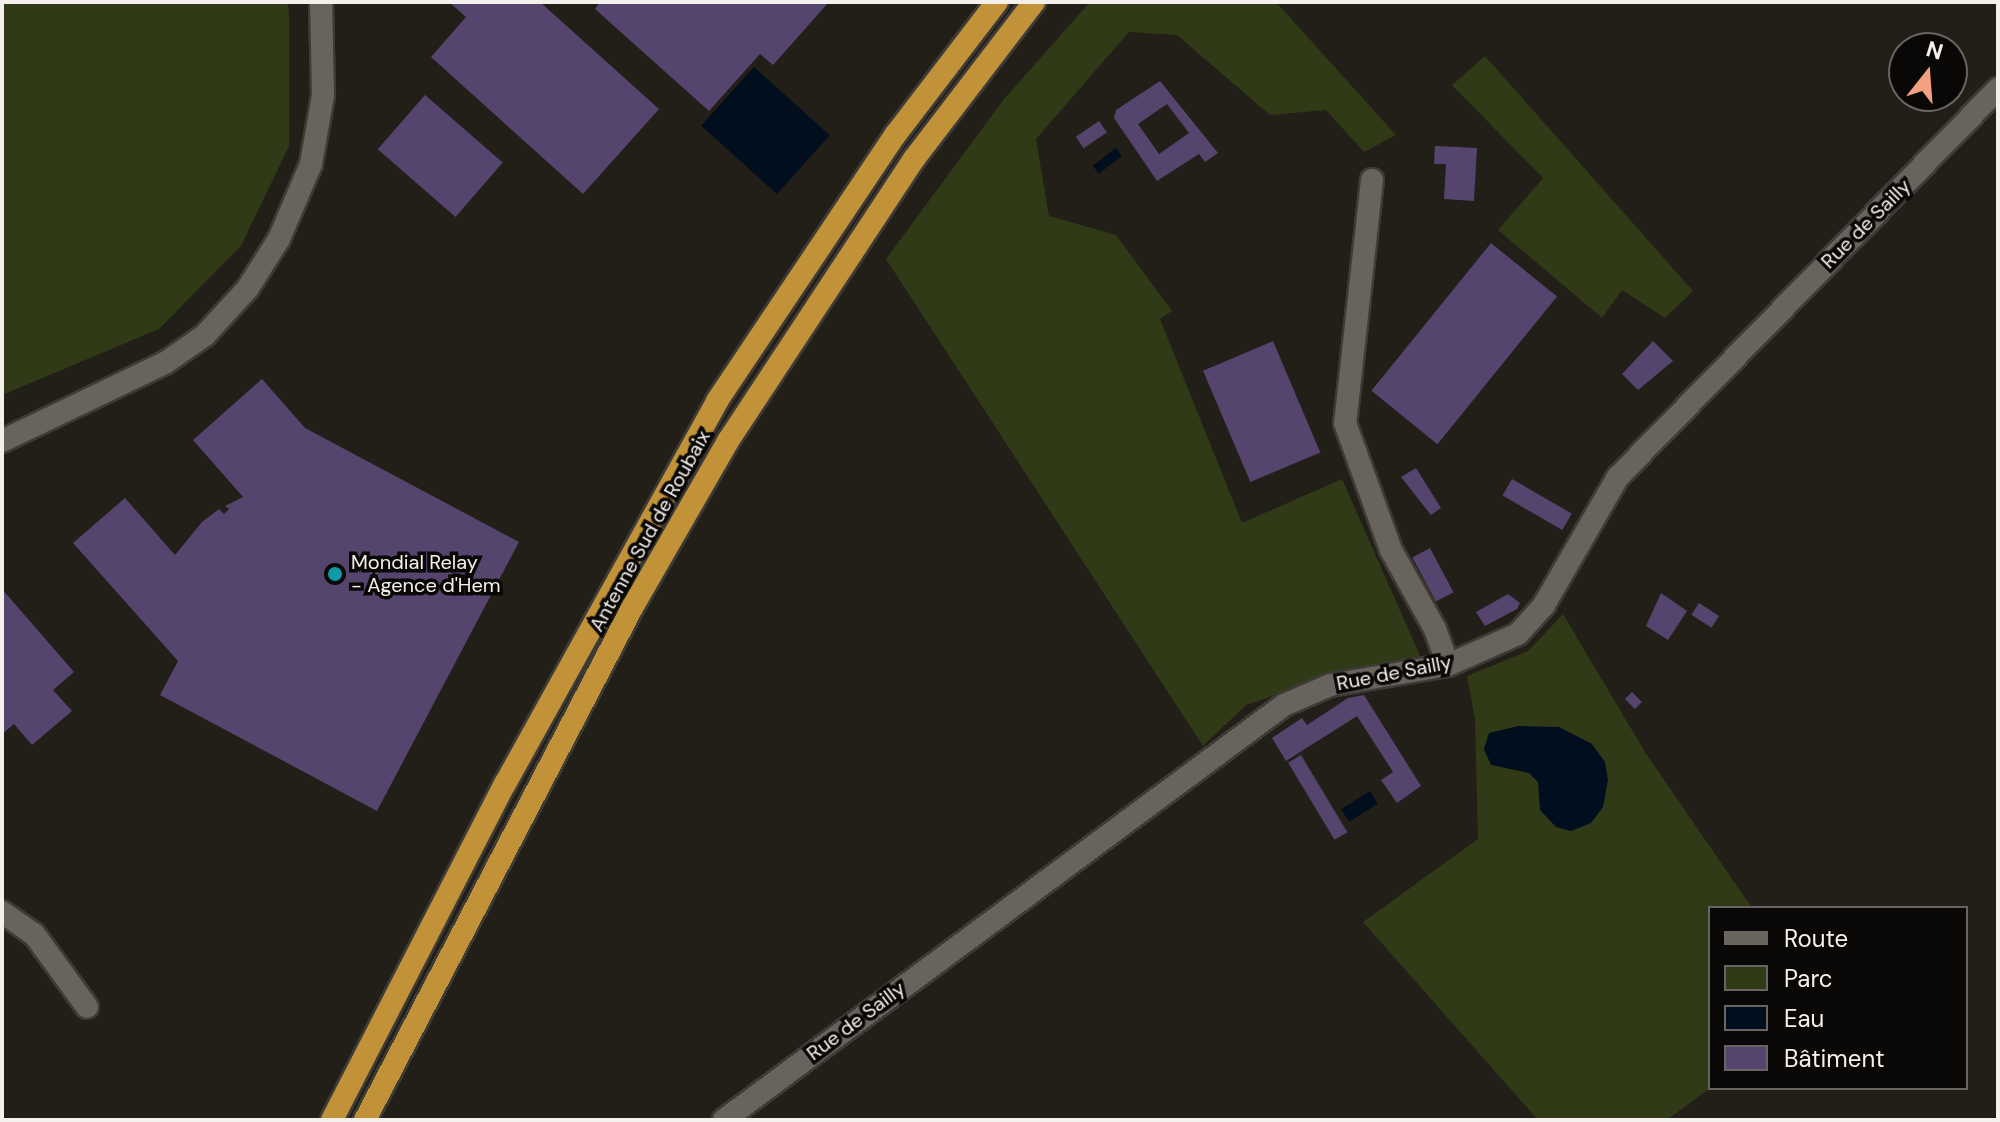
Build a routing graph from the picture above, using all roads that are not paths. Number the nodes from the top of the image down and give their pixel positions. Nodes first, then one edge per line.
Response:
1 (321, 2) edge
2 (997, 2) edge
3 (1034, 2) edge
4 (1998, 89) edge
5 (1372, 180) dead end
6 (2, 441) edge
7 (1448, 665) junction
8 (2, 912) edge
9 (87, 1007) dead end
10 (332, 1120) edge
11 (365, 1120) edge
12 (724, 1120) edge

1 - 6 street
2 - 10 highway, Antenne Sud de Roubaix
3 - 11 highway, Antenne Sud de Roubaix
4 - 7 street, Rue de Sailly
5 - 7 street
7 - 12 street, Rue de Sailly
8 - 9 street

